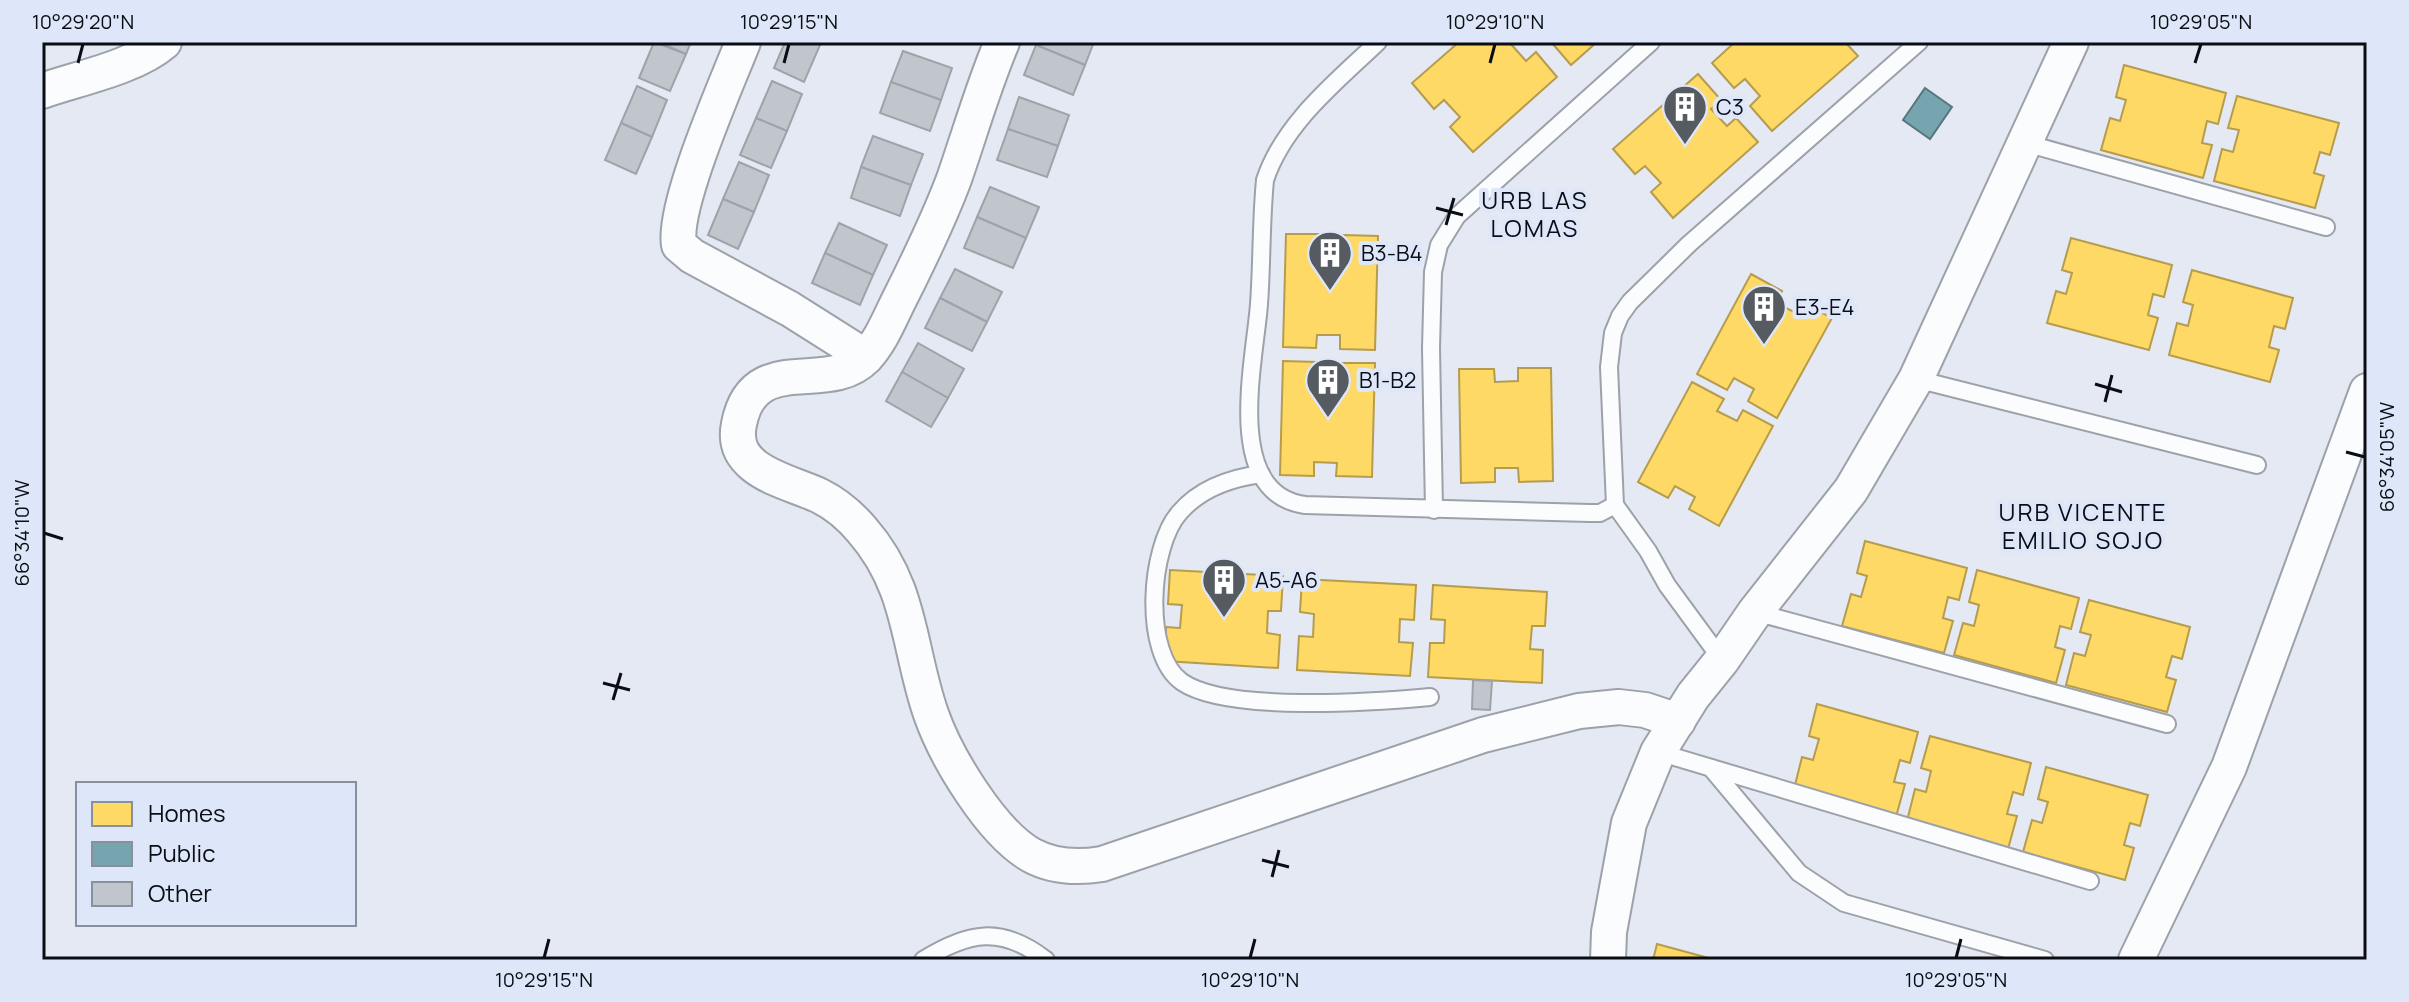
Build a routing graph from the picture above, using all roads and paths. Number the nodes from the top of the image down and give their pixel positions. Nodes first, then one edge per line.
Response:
1 (164, 42) edge
2 (743, 42) edge
3 (1002, 42) edge
4 (1378, 42) edge
5 (1651, 42) edge
6 (1919, 42) edge
7 (2071, 42) edge
8 (42, 91) edge
9 (2025, 143) junction
10 (2326, 227) dead end
11 (866, 357) junction
12 (1916, 379) junction
13 (2367, 391) edge
14 (2257, 465) dead end
15 (1261, 474) junction
16 (1615, 505) junction
17 (1434, 510) junction
18 (1755, 612) junction
19 (1722, 660) junction
20 (1430, 697) dead end
21 (1678, 721) junction
22 (2167, 724) dead end
23 (1658, 752) junction
24 (1710, 767) junction
25 (2090, 881) dead end
26 (923, 960) edge
27 (1046, 960) edge
28 (1608, 960) edge
29 (2045, 960) edge
30 (2136, 960) edge

1 - 8 street
2 - 11 street
3 - 11 street
4 - 15 lane
5 - 17 lane
6 - 16 lane
7 - 9 street
9 - 10 lane
9 - 12 street
11 - 21 street
12 - 14 lane
12 - 18 street
13 - 30 street
15 - 17 lane
15 - 20 lane
16 - 17 lane
16 - 19 lane
18 - 19 street
18 - 22 lane
19 - 21 street
21 - 23 street
23 - 24 lane
23 - 28 street
24 - 25 lane
24 - 29 lane
26 - 27 lane

